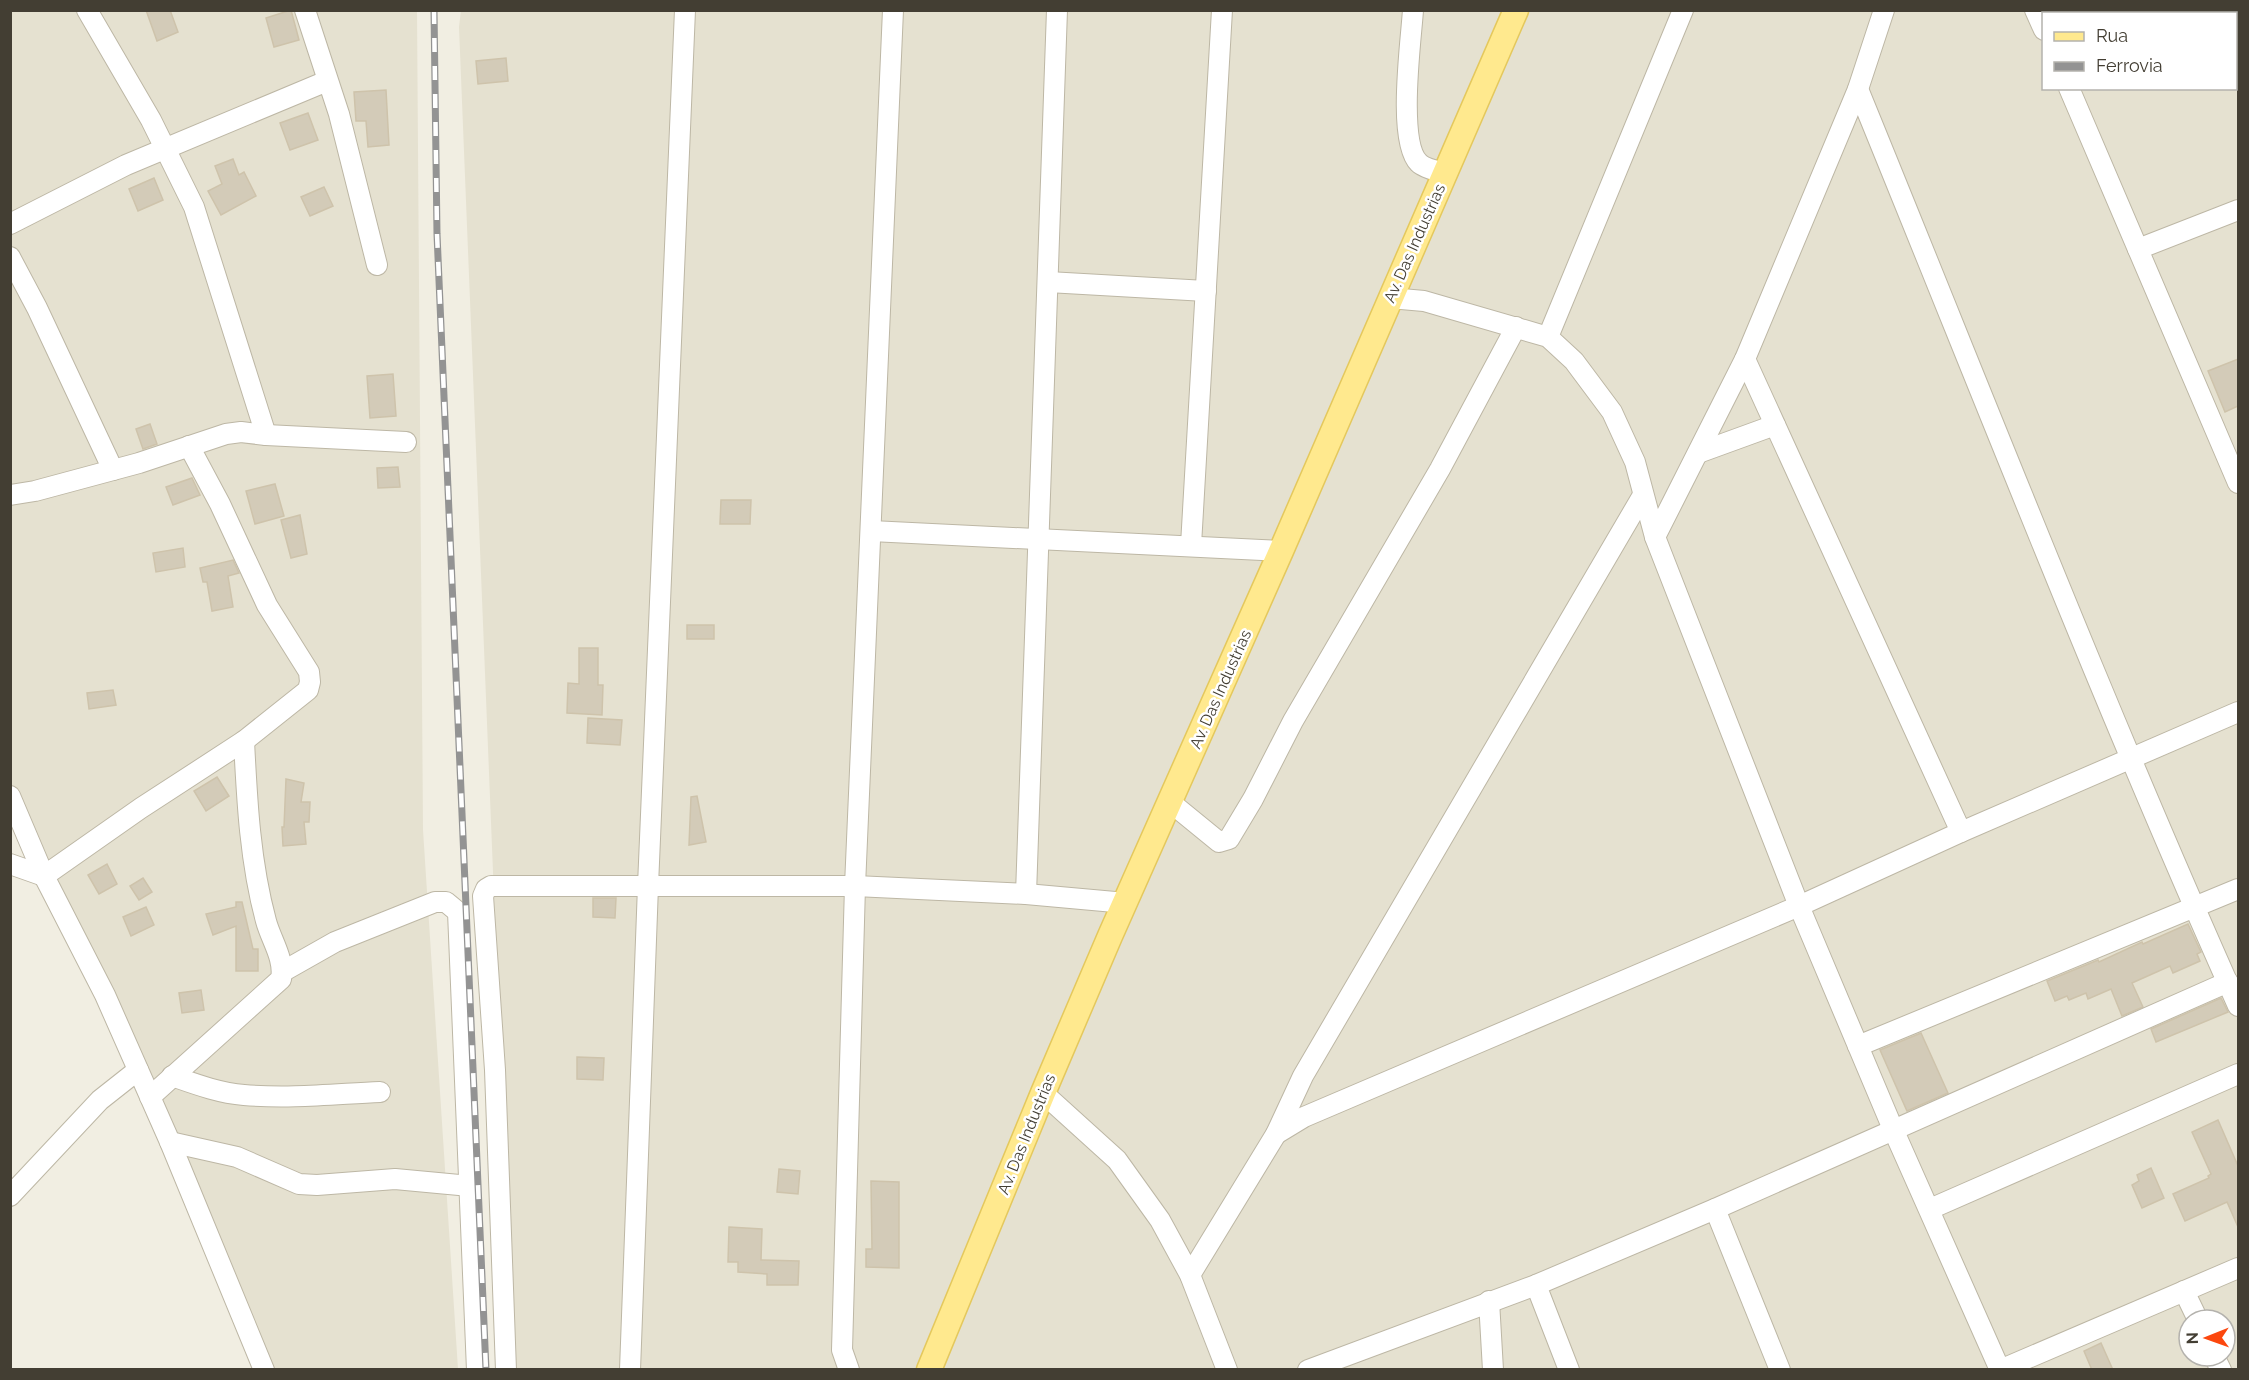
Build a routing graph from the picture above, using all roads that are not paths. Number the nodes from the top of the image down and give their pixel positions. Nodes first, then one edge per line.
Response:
1 (87, 10) edge
2 (305, 10) edge
3 (685, 10) edge
4 (893, 10) edge
5 (1057, 10) edge
6 (1222, 10) edge
7 (1413, 10) edge
8 (1516, 10) edge
9 (1683, 10) edge
10 (1884, 10) edge
11 (2035, 10) edge
12 (2042, 28) edge
13 (327, 81) junction
14 (1858, 89) junction
15 (2070, 90) edge
16 (165, 149) junction
17 (1444, 174) junction
18 (2238, 210) edge
19 (10, 224) edge
20 (2138, 249) junction
21 (10, 256) edge
22 (377, 265) dead end
23 (1048, 282) junction
24 (1206, 291) junction
25 (1390, 298) junction
26 (1516, 327) junction
27 (1548, 337) junction
28 (1746, 359) junction
29 (1775, 425) junction
30 (266, 435) junction
31 (406, 442) dead end
32 (189, 447) junction
33 (1698, 453) junction
34 (113, 470) junction
35 (2238, 483) edge
36 (10, 495) edge
37 (1643, 495) junction
38 (871, 531) junction
39 (1655, 537) junction
40 (1040, 540) junction
41 (1191, 545) junction
42 (1281, 551) junction
43 (2238, 712) edge
44 (244, 741) junction
45 (2132, 759) junction
46 (10, 796) edge
47 (1170, 802) junction
48 (1960, 832) junction
49 (10, 864) edge
50 (44, 876) junction
51 (648, 886) junction
52 (855, 886) junction
53 (2238, 889) edge
54 (1026, 894) junction
55 (1126, 903) junction
56 (1799, 906) junction
57 (2195, 909) junction
58 (282, 972) junction
59 (2228, 982) junction
60 (2238, 1006) edge
61 (1858, 1046) junction
62 (138, 1070) junction
63 (2238, 1074) edge
64 (172, 1076) junction
65 (380, 1092) dead end
66 (1043, 1093) junction
67 (150, 1097) junction
68 (1893, 1129) junction
69 (1275, 1134) junction
70 (170, 1142) junction
71 (470, 1186) junction
72 (10, 1196) edge
73 (1715, 1209) junction
74 (1930, 1209) junction
75 (2238, 1268) edge
76 (1190, 1275) junction
77 (1536, 1285) junction
78 (2184, 1291) junction
79 (1489, 1301) junction
80 (2192, 1308) edge
81 (264, 1370) edge
82 (477, 1370) edge
83 (506, 1370) edge
84 (630, 1370) edge
85 (849, 1370) edge
86 (929, 1370) edge
87 (1227, 1370) edge
88 (1308, 1370) edge
89 (1493, 1370) edge
90 (1569, 1370) edge
91 (1780, 1370) edge
92 (2000, 1370) edge

1 - 16 street
2 - 13 street
3 - 51 street
4 - 38 street
5 - 23 street
6 - 24 street
7 - 17 street
8 - 17 main road, Av. Das Industrias
9 - 27 street
10 - 14 street
11 - 12 street
13 - 16 street
13 - 22 street
14 - 28 street
14 - 45 street
15 - 20 street
16 - 19 street
16 - 30 street
17 - 25 main road, Av. Das Industrias
18 - 20 street
20 - 35 street
21 - 34 street
23 - 24 street
23 - 40 street
24 - 41 street
25 - 26 street
25 - 42 main road, Av. Das Industrias
26 - 27 street
26 - 47 street
27 - 37 street
28 - 29 street
28 - 33 street
29 - 33 street
29 - 48 street
30 - 31 street
30 - 32 street
32 - 34 street
32 - 44 street
33 - 39 street
34 - 36 street
37 - 39 street
37 - 69 street
38 - 40 street
38 - 52 street
39 - 56 street
40 - 41 street
40 - 54 street
41 - 42 street
42 - 47 main road, Av. Das Industrias
43 - 45 street
44 - 50 street
44 - 58 street
45 - 48 street
45 - 57 street
46 - 50 street
47 - 55 main road, Av. Das Industrias
48 - 56 street
49 - 50 street
50 - 62 street
51 - 52 street
51 - 83 street
51 - 84 street
52 - 54 street
52 - 85 street
53 - 57 street
54 - 55 street
55 - 66 main road, Av. Das Industrias
56 - 61 street
56 - 69 street
57 - 59 street
57 - 61 street
58 - 64 street
58 - 71 street
59 - 60 street
59 - 68 street
61 - 68 street
62 - 67 street
62 - 72 street
63 - 74 street
64 - 65 street
64 - 67 street
66 - 76 street
66 - 86 main road, Av. Das Industrias
67 - 70 street
68 - 73 street
68 - 74 street
69 - 76 street
70 - 71 street
70 - 81 street
71 - 82 street
73 - 77 street
73 - 91 street
74 - 92 street
75 - 78 street
76 - 87 street
77 - 79 street
77 - 90 street
78 - 80 street
78 - 92 street
79 - 88 street
79 - 89 street

